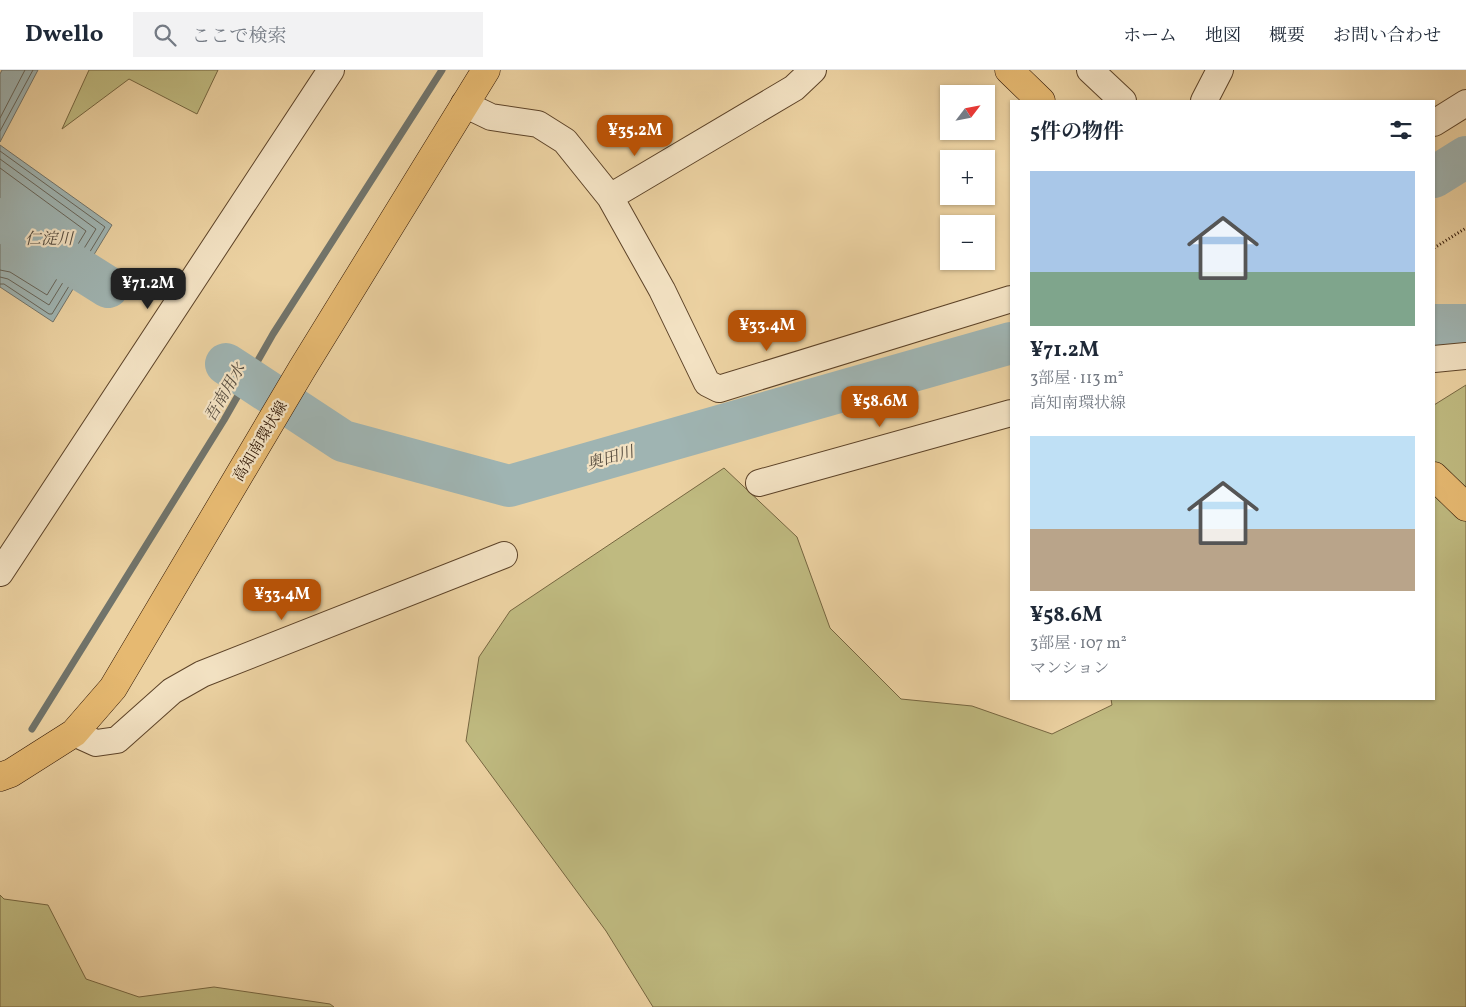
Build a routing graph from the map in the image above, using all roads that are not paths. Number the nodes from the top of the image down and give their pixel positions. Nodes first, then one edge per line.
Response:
1 (331, 70) edge
2 (486, 70) edge
3 (813, 70) edge
4 (1009, 70) edge
5 (1090, 70) edge
6 (1220, 70) edge
7 (1041, 100) edge
8 (1122, 100) edge
9 (1205, 100) edge
10 (1466, 103) edge
11 (464, 104) junction
12 (1435, 122) edge
13 (610, 197) junction
14 (1010, 299) edge
15 (1466, 356) edge
16 (1435, 359) edge
17 (1010, 412) edge
18 (1435, 477) edge
19 (759, 482) dead end
20 (1466, 507) edge
21 (504, 555) dead end
22 (0, 573) edge
23 (74, 733) junction
24 (0, 778) edge

1 - 22 street
2 - 11 main road, 高知南環状線
3 - 13 street
4 - 7 main road
5 - 8 street
6 - 9 street
10 - 12 street
11 - 13 street
11 - 23 main road, 高知南環状線
13 - 14 street
15 - 16 street
17 - 19 street
18 - 20 main road
21 - 23 street
23 - 24 main road, 高知南環状線

